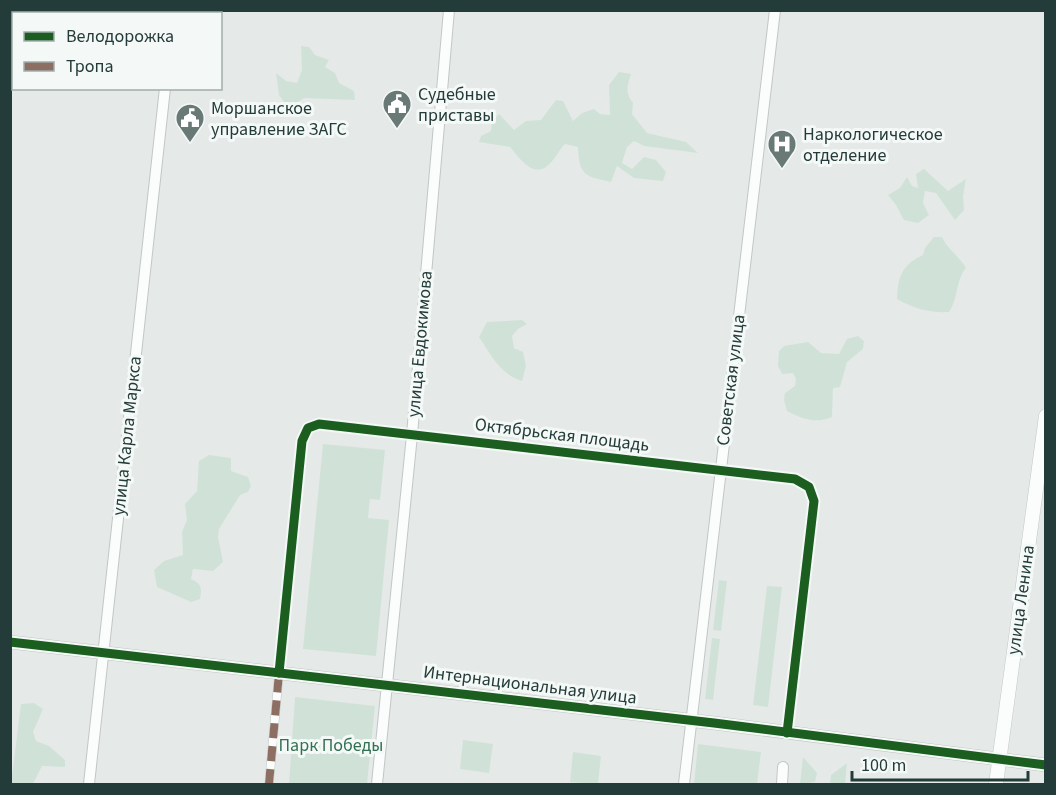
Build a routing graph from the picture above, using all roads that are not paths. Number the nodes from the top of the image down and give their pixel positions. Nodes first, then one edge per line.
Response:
1 (449, 10) edge
2 (775, 10) edge
3 (165, 90) edge
4 (1046, 416) edge
5 (412, 435) junction
6 (720, 470) junction
7 (10, 642) edge
8 (102, 653) junction
9 (279, 673) junction
10 (388, 685) junction
11 (691, 720) junction
12 (787, 733) junction
13 (999, 759) junction
14 (1046, 765) edge
15 (783, 768) dead end
16 (89, 784) edge
17 (269, 784) edge
18 (377, 784) edge
19 (684, 784) edge
20 (782, 784) edge
21 (996, 784) edge

1 - 5 street, улица Евдокимова
2 - 6 street, Советская улица
3 - 8 street, улица Карла Маркса
4 - 13 main road, улица Ленина
5 - 6 street, Октябрьская площадь
5 - 9 street, Октябрьская площадь
5 - 10 street, улица Евдокимова
6 - 11 street, Советская улица
6 - 12 street, Октябрьская площадь
7 - 8 street, Интернациональная улица
8 - 9 street, Интернациональная улица
8 - 16 street, улица Карла Маркса
9 - 10 street, Интернациональная улица
9 - 17 street, Октябрьская площадь
10 - 11 street, Интернациональная улица
10 - 18 street, улица Евдокимова
11 - 12 street, Интернациональная улица
11 - 19 street, Советская улица
12 - 13 street, Интернациональная улица
13 - 14 street, Интернациональная улица
13 - 21 main road, улица Ленина
15 - 20 street

